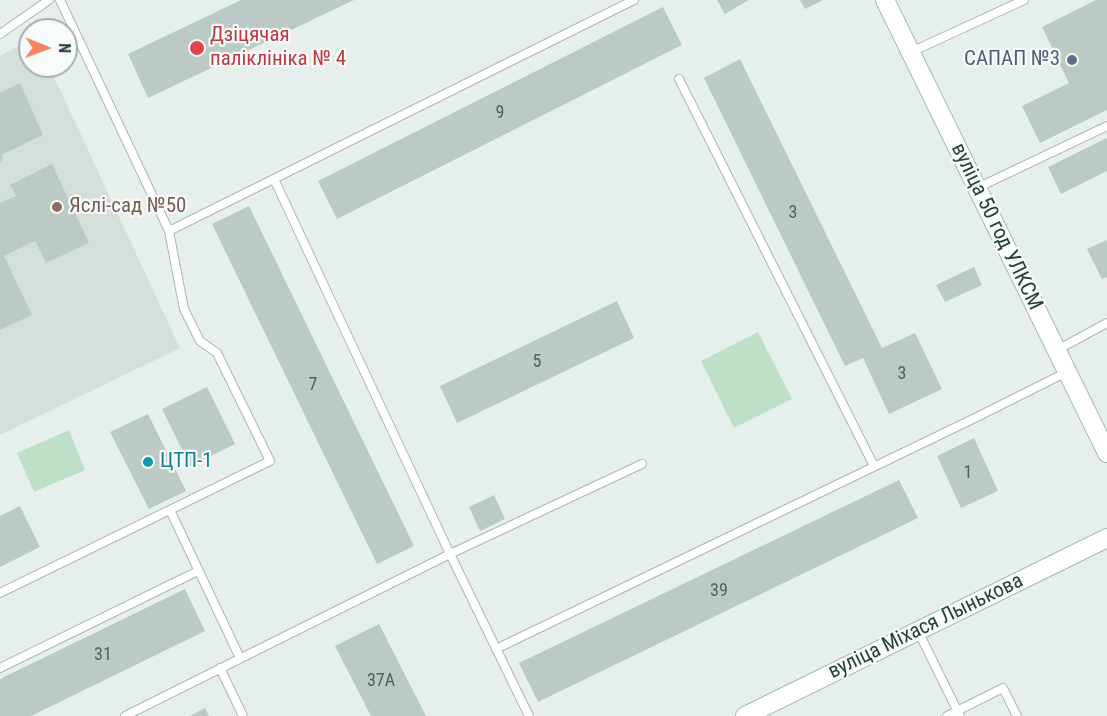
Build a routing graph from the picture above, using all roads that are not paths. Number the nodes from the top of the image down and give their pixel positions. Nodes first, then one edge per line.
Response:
1 (49, 0) edge
2 (60, 0) edge
3 (634, 0) edge
4 (885, 0) edge
5 (1024, 0) edge
6 (0, 34) edge
7 (910, 52) junction
8 (679, 79) dead end
9 (1107, 126) edge
10 (274, 179) junction
11 (977, 189) junction
12 (169, 231) junction
13 (1107, 324) edge
14 (1057, 351) junction
15 (1067, 372) junction
16 (1107, 453) edge
17 (642, 464) dead end
18 (874, 466) junction
19 (170, 510) junction
20 (1107, 538) edge
21 (450, 554) junction
22 (198, 571) junction
23 (0, 593) edge
24 (918, 631) junction
25 (496, 649) junction
26 (240, 658) junction
27 (0, 668) edge
28 (220, 668) junction
29 (959, 713) edge
30 (125, 716) edge
31 (243, 716) edge
32 (529, 716) edge
33 (745, 716) edge
34 (947, 716) edge
35 (1017, 716) edge

1 - 6 lane
2 - 12 lane
3 - 10 lane
4 - 7 main road, вуліца 50 год УЛКСМ
5 - 7 lane
7 - 11 main road, вуліца 50 год УЛКСМ
8 - 18 lane
9 - 11 lane
10 - 12 lane
10 - 21 lane
11 - 14 main road, вуліца 50 год УЛКСМ
12 - 19 lane
13 - 14 lane
14 - 15 main road, вуліца 50 год УЛКСМ
15 - 16 main road, вуліца 50 год УЛКСМ
15 - 18 lane
17 - 21 lane
18 - 25 lane
19 - 22 lane
19 - 23 lane
20 - 24 main road, вуліца Міхася Лынькова
21 - 25 lane
21 - 26 lane
22 - 26 lane
22 - 27 lane
24 - 29 lane
24 - 33 main road, вуліца Міхася Лынькова
25 - 32 lane
26 - 28 lane
28 - 30 lane
28 - 31 lane
29 - 34 lane
29 - 35 lane

